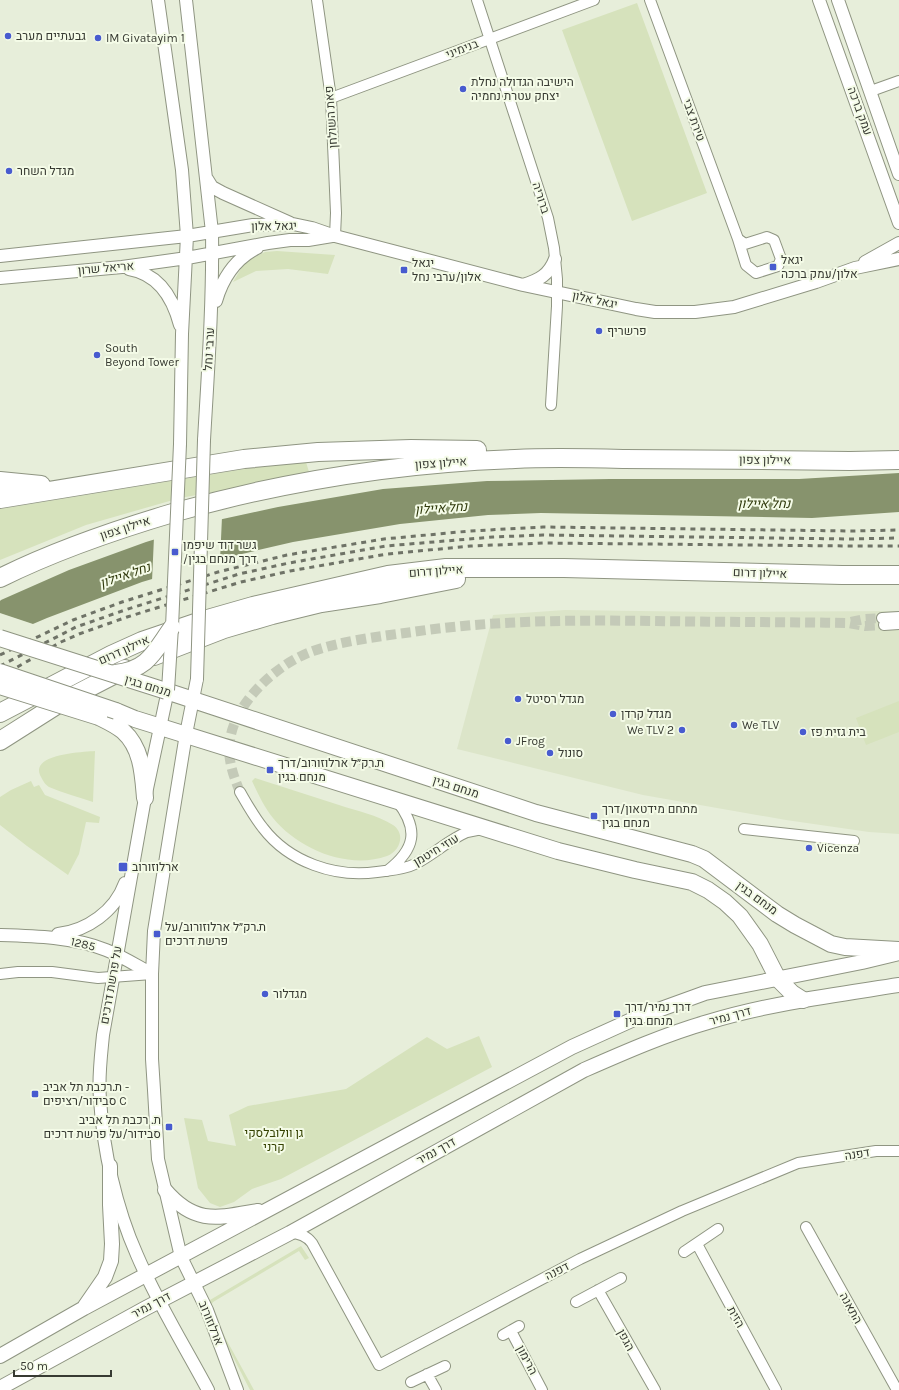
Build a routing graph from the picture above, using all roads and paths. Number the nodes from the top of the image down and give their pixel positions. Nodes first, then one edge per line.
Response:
1 (186, 0) edge
2 (317, 0) edge
3 (477, 0) edge
4 (594, 0) edge
5 (650, 0) edge
6 (819, 0) edge
7 (838, 0) edge
8 (157, 1) edge
9 (490, 38) junction
10 (899, 81) edge
11 (871, 91) junction
12 (331, 98) junction
13 (899, 174) edge
14 (207, 179) junction
15 (899, 223) edge
16 (293, 224) junction
17 (212, 232) junction
18 (187, 236) junction
19 (335, 236) junction
20 (738, 240) junction
21 (268, 242) junction
22 (899, 244) edge
23 (212, 252) junction
24 (0, 256) edge
25 (187, 258) junction
26 (899, 259) edge
27 (555, 260) junction
28 (122, 267) junction
29 (856, 268) junction
30 (0, 278) edge
31 (523, 285) junction
32 (557, 293) junction
33 (212, 313) junction
34 (182, 334) junction
35 (551, 405) dead end
36 (599, 458) junction
37 (899, 460) edge
38 (0, 481) edge
39 (72, 486) junction
40 (0, 499) edge
41 (564, 568) junction
42 (899, 575) edge
43 (0, 578) edge
44 (899, 617) edge
45 (899, 624) edge
46 (172, 627) junction
47 (0, 638) edge
48 (0, 672) edge
49 (111, 674) junction
50 (0, 686) edge
51 (167, 691) junction
52 (194, 700) junction
53 (0, 713) edge
54 (159, 726) junction
55 (186, 734) junction
56 (0, 741) edge
57 (240, 792) tunnel mouth
58 (145, 798) junction
59 (397, 801) junction
60 (485, 829) junction
61 (744, 829) dead end
62 (854, 841) dead end
63 (134, 859) junction
64 (387, 871) junction
65 (0, 935) edge
66 (41, 937) junction
67 (899, 951) edge
68 (117, 955) junction
69 (0, 974) edge
70 (152, 974) junction
71 (113, 977) junction
72 (778, 979) junction
73 (899, 985) edge
74 (803, 1000) junction
75 (899, 1151) edge
76 (110, 1166) junction
77 (165, 1190) junction
78 (270, 1209) junction
79 (806, 1227) dead end
80 (718, 1228) dead end
81 (290, 1232) junction
82 (697, 1244) junction
83 (684, 1252) dead end
84 (181, 1257) junction
85 (146, 1275) junction
86 (621, 1278) dead end
87 (194, 1283) junction
88 (598, 1290) junction
89 (159, 1301) junction
90 (576, 1302) dead end
91 (84, 1308) junction
92 (511, 1331) dead end
93 (0, 1356) edge
94 (444, 1366) dead end
95 (427, 1374) junction
96 (411, 1382) dead end
97 (0, 1388) edge
98 (208, 1390) edge
99 (238, 1390) edge
100 (436, 1390) edge
101 (542, 1390) edge
102 (654, 1390) edge
103 (776, 1390) edge
104 (897, 1390) edge

1 - 14 street, ערבי נחל
2 - 12 street, פאת השולחן
3 - 9 street, ברוריה
4 - 9 street, בנימיני
5 - 20 street, טירת צבי
6 - 15 street, עמק ברכה
7 - 11 street, עמק ברכה
8 - 18 street
9 - 12 street, בנימיני
9 - 27 street, ברוריה
10 - 11 street
11 - 13 street, עמק ברכה
12 - 19 street, פאת השולחן
14 - 16 street
14 - 17 street, ערבי נחל
16 - 17 street, יגאל אלון
16 - 19 street, יגאל אלון
17 - 18 street, אריאל שרון
17 - 23 street, ערבי נחל
18 - 24 street, אריאל שרון
18 - 25 street
19 - 21 street, יגאל אלון
19 - 31 street, יגאל אלון
20 - 20 street, טירת צבי
21 - 23 street, יגאל אלון
21 - 33 street
22 - 29 street, יגאל אלון
23 - 25 street, אריאל שרון
23 - 33 street, ערבי נחל
25 - 28 street, אריאל שרון
25 - 34 street
26 - 29 street, יגאל אלון
27 - 31 street
27 - 32 street, ברוריה
28 - 30 street, אריאל שרון
28 - 34 street
29 - 32 street, יגאל אלון
31 - 32 street, יגאל אלון
32 - 35 street, ברוריה
33 - 52 street, ערבי נחל, bridge
34 - 46 street, bridge
36 - 37 highway, איילון צפון
36 - 39 highway
36 - 43 highway, איילון צפון
38 - 39 highway
39 - 40 highway
41 - 42 highway, איילון דרום
41 - 53 highway, איילון דרום
41 - 56 highway
44 - 45 street
46 - 49 main road, bridge
46 - 51 street, bridge
47 - 49 main road, מנחם בגין, bridge
48 - 54 main road, מנחם בגין, bridge
49 - 51 main road, מנחם בגין, bridge
50 - 58 main road, bridge
51 - 52 main road, מנחם בגין
51 - 54 street, על פרשת דרכים
52 - 55 street
52 - 67 main road, מנחם בגין
54 - 55 main road, מנחם בגין
54 - 58 street, על פרשת דרכים
55 - 59 main road, מנחם בגין
55 - 70 street
57 - 64 street, עוזי חיטמן
58 - 63 street, על פרשת דרכים
59 - 60 main road, מנחם בגין
59 - 64 street, עוזי חיטמן
60 - 64 street, עוזי חיטמן
60 - 72 main road, מנחם בגין
61 - 62 street
63 - 66 street
63 - 68 street, על פרשת דרכים
65 - 66 street, 1285
66 - 68 street, 1285
67 - 72 main road
68 - 70 street, 1285
68 - 71 street, על פרשת דרכים
69 - 71 street
70 - 71 street
70 - 77 street
71 - 76 street, על פרשת דרכים
72 - 74 main road, מנחם בגין
72 - 78 main road
73 - 74 main road, דרך נמיר
74 - 81 main road, דרך נמיר
75 - 81 street, דפנה
76 - 85 street, על פרשת דרכים
76 - 91 main road
77 - 78 main road
77 - 84 street
78 - 84 main road
79 - 104 street, התאנה
80 - 82 street
81 - 87 main road, דרך נמיר
82 - 83 street
82 - 103 street, הזית
84 - 85 main road
84 - 87 street, ארלוזורוב
85 - 89 street
85 - 91 main road
86 - 88 street
87 - 89 main road, דרך נמיר
87 - 99 street, ארלוזורוב
88 - 90 street
88 - 102 street, הגפן
89 - 97 main road, דרך נמיר
89 - 98 street
91 - 93 main road
92 - 101 street, הרימון
94 - 95 street
95 - 96 street
95 - 100 street

